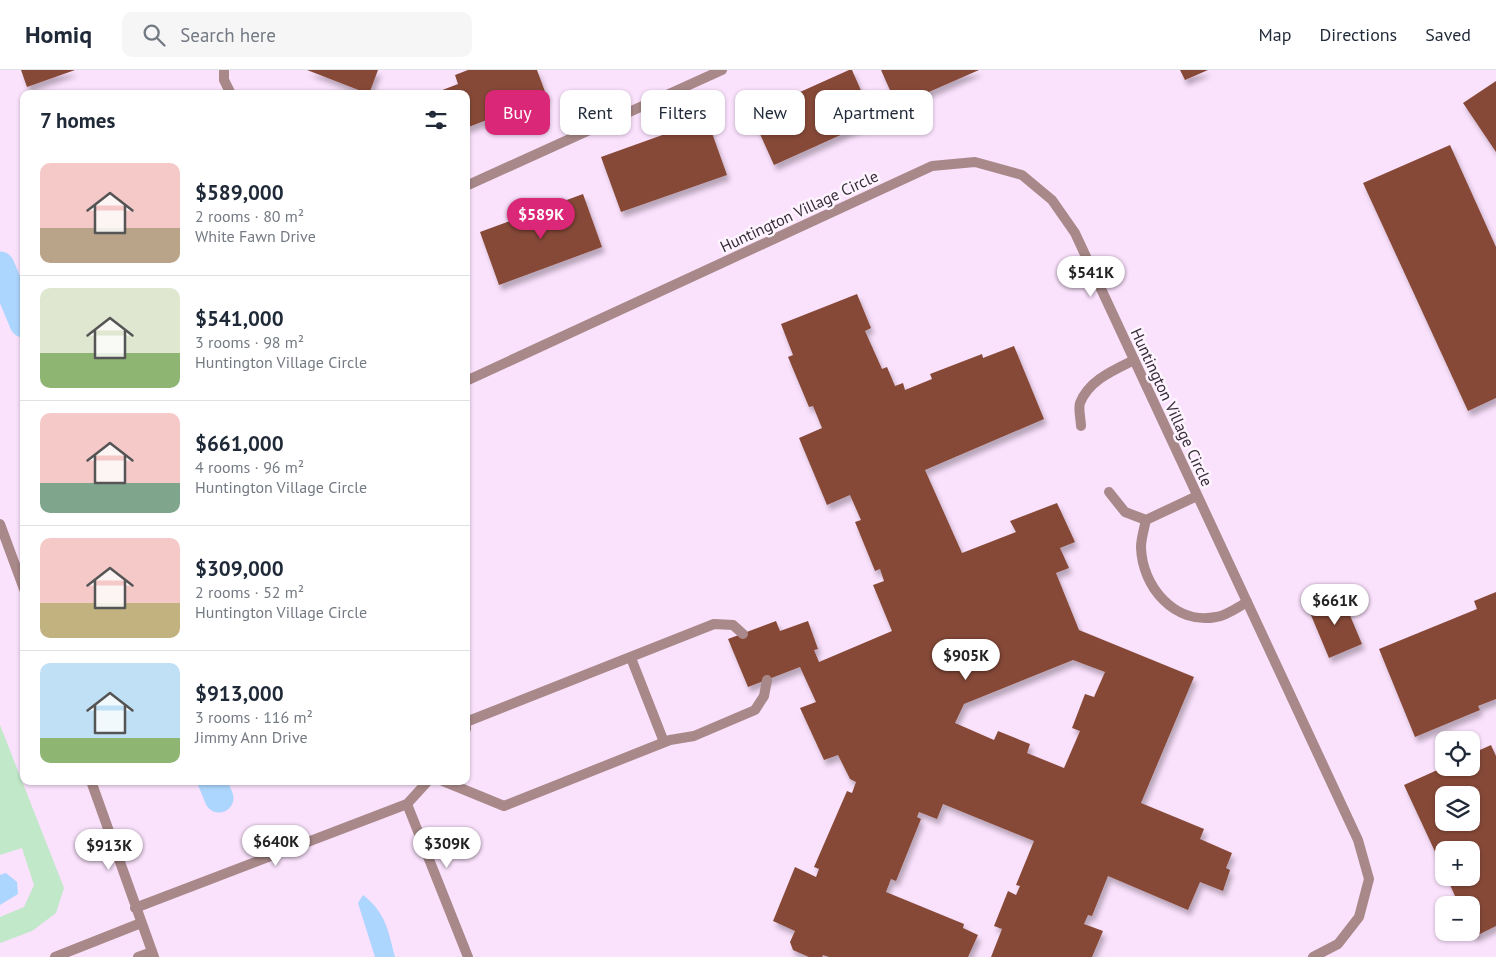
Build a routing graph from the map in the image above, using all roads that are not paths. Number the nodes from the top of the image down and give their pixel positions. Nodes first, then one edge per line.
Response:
1 (224, 70) edge
2 (722, 70) edge
3 (229, 90) edge
4 (470, 184) edge
5 (1134, 360) junction
6 (470, 379) edge
7 (1081, 426) dead end
8 (1110, 492) dead end
9 (1197, 496) junction
10 (1146, 520) junction
11 (0, 524) edge
12 (20, 578) edge
13 (1247, 602) junction
14 (743, 634) dead end
15 (630, 658) junction
16 (767, 680) dead end
17 (470, 720) edge
18 (664, 742) junction
19 (92, 785) edge
20 (425, 785) edge
21 (453, 785) edge
22 (408, 804) junction
23 (135, 908) junction
24 (141, 923) junction
25 (153, 954) edge
26 (55, 957) edge
27 (138, 957) edge
28 (468, 957) edge
29 (1313, 957) edge

1 - 3 street
2 - 4 street
5 - 6 street, Huntington Village Circle
5 - 7 street
5 - 9 street, Huntington Village Circle
8 - 10 street
9 - 10 street
9 - 13 street, Huntington Village Circle
10 - 13 street
11 - 12 street
13 - 29 street, Huntington Village Circle
14 - 15 street
15 - 17 street
15 - 18 street
16 - 18 street
18 - 21 street
19 - 23 street
20 - 22 street
22 - 23 street
22 - 28 street
23 - 24 street
24 - 25 street
24 - 26 street
25 - 27 street

